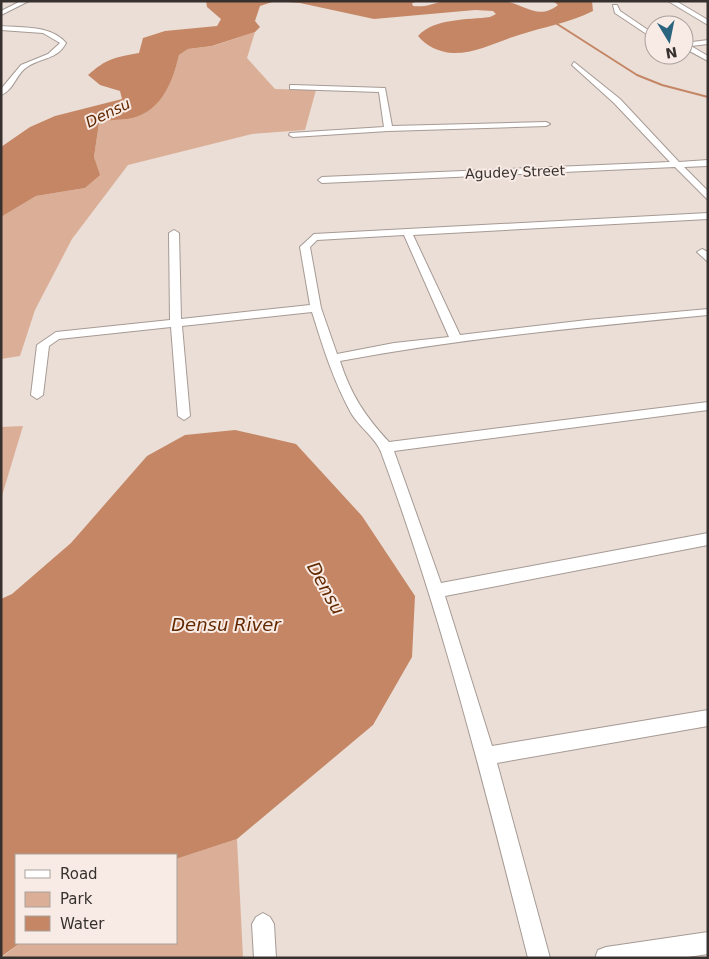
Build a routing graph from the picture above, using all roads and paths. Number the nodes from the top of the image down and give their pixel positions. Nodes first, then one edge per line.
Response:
1 (26, 1) edge
2 (671, 1) edge
3 (615, 6) dead end
4 (1, 13) edge
5 (708, 23) edge
6 (1, 28) edge
7 (644, 30) edge
8 (708, 42) edge
9 (694, 44) edge
10 (694, 51) edge
11 (708, 59) edge
12 (574, 64) dead end
13 (293, 86) dead end
14 (1, 93) edge
15 (546, 124) dead end
16 (388, 129) junction
17 (293, 135) dead end
18 (708, 163) edge
19 (678, 165) junction
20 (322, 180) dead end
21 (708, 197) edge
22 (708, 216) edge
23 (407, 231) junction
24 (174, 233) dead end
25 (316, 308) junction
26 (708, 312) edge
27 (178, 322) junction
28 (456, 340) junction
29 (332, 359) junction
30 (37, 396) dead end
31 (708, 406) edge
32 (184, 416) dead end
33 (386, 447) junction
34 (708, 539) edge
35 (436, 591) junction
36 (708, 718) edge
37 (486, 756) junction
38 (263, 924) dead end
39 (708, 943) edge
40 (265, 958) edge
41 (539, 958) edge
42 (606, 958) edge

1 - 4 street
2 - 5 street
3 - 7 street
6 - 14 street
8 - 9 street
10 - 11 street
12 - 19 street
13 - 16 street
15 - 16 street
16 - 17 street
18 - 19 street, Agudey Street
19 - 20 street, Agudey Street
19 - 21 street
22 - 23 street
23 - 25 street
23 - 28 street
24 - 27 street
25 - 27 street
25 - 29 street
26 - 28 street
27 - 30 street
27 - 32 street
28 - 29 street
29 - 33 street
31 - 33 street
33 - 35 street
34 - 35 street
35 - 37 street
36 - 37 street
37 - 41 street
38 - 40 street
39 - 42 street

